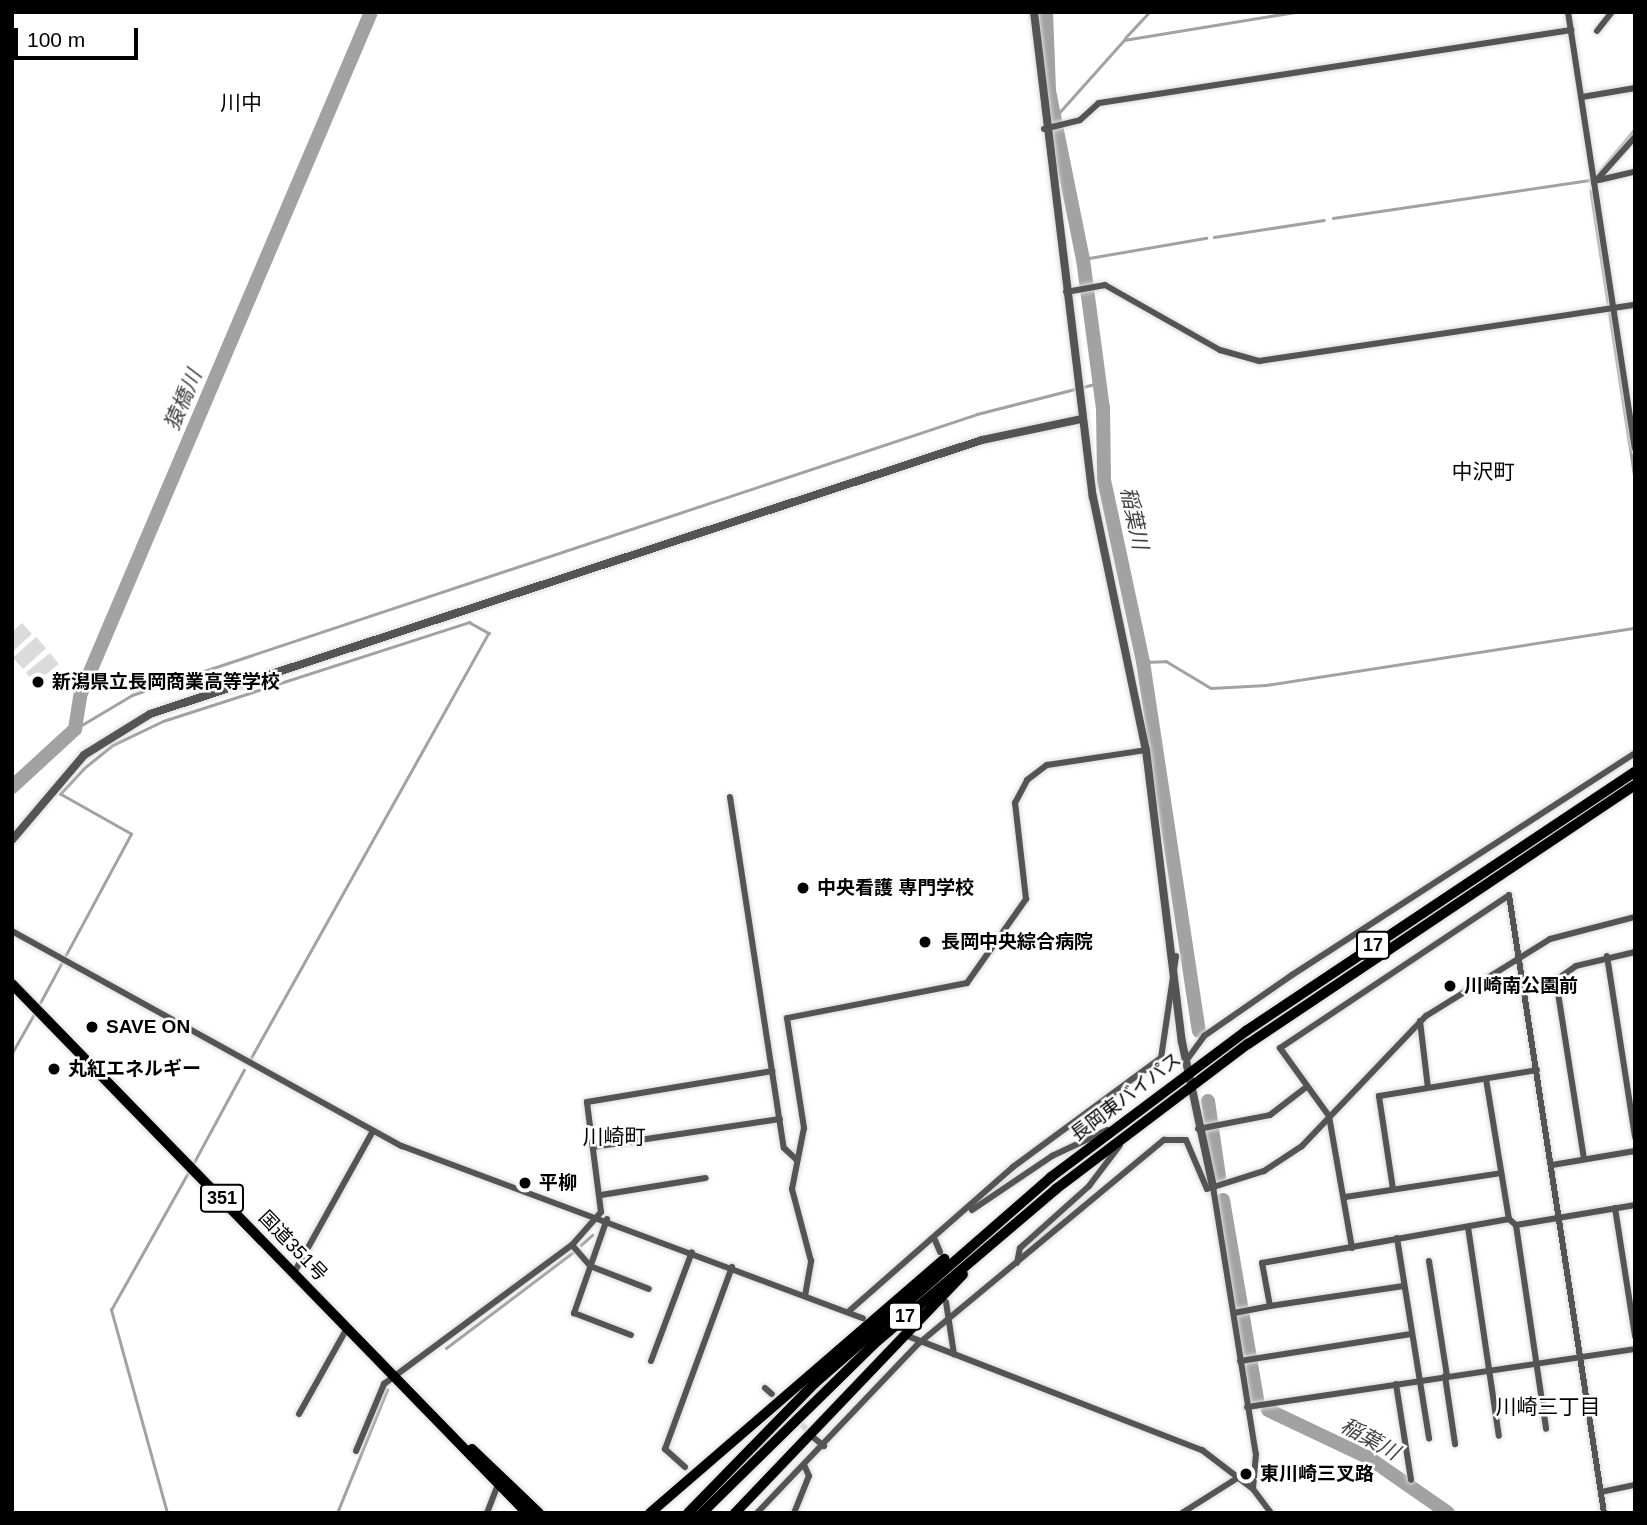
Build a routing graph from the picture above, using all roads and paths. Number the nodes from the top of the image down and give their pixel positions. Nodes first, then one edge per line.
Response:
1 (1034, 12) edge
2 (1568, 12) edge
3 (1612, 12) edge
4 (1571, 30) junction
5 (1597, 31) dead end
6 (1635, 88) edge
7 (1582, 97) junction
8 (1046, 129) junction
9 (1635, 137) edge
10 (1635, 172) edge
11 (1597, 182) junction
12 (1069, 291) junction
13 (1635, 305) edge
14 (1610, 309) junction
15 (1082, 419) junction
16 (1635, 448) edge
17 (1146, 750) junction
18 (1635, 753) edge
19 (1635, 772) edge
20 (1635, 785) edge
21 (730, 797) dead end
22 (12, 840) edge
23 (1635, 917) edge
24 (12, 931) edge
25 (1635, 952) edge
26 (1519, 955) junction
27 (1176, 956) junction
28 (1607, 956) junction
29 (12, 984) edge
30 (1420, 1021) junction
31 (1187, 1066) junction
32 (1537, 1070) junction
33 (772, 1071) junction
34 (1486, 1079) junction
35 (1190, 1086) junction
36 (1305, 1088) junction
37 (1428, 1088) junction
38 (1329, 1116) junction
39 (779, 1119) junction
40 (1117, 1126) junction
41 (1201, 1128) junction
42 (373, 1131) junction
43 (1124, 1137) junction
44 (1635, 1137) edge
45 (593, 1147) junction
46 (1635, 1152) edge
47 (1584, 1159) junction
48 (797, 1160) junction
49 (1552, 1165) junction
50 (1501, 1173) junction
51 (1051, 1177) junction
52 (706, 1178) dead end
53 (1213, 1187) junction
54 (1394, 1189) junction
55 (601, 1195) junction
56 (1345, 1197) junction
57 (1635, 1205) edge
58 (1615, 1208) junction
59 (596, 1215) junction
60 (1559, 1216) junction
61 (1020, 1218) junction
62 (607, 1219) junction
63 (1509, 1219) junction
64 (956, 1221) junction
65 (1516, 1224) junction
66 (1468, 1227) junction
67 (1396, 1238) junction
68 (935, 1240) junction
69 (572, 1245) junction
70 (1352, 1248) junction
71 (692, 1252) junction
72 (940, 1252) dead end
73 (1429, 1261) dead end
74 (1017, 1263) junction
75 (590, 1266) junction
76 (732, 1267) junction
77 (1635, 1269) edge
78 (295, 1270) junction
79 (1624, 1271) junction
80 (1404, 1286) junction
81 (649, 1289) dead end
82 (806, 1296) junction
83 (946, 1302) dead end
84 (1270, 1306) junction
85 (848, 1312) junction
86 (1234, 1312) junction
87 (950, 1317) junction
88 (863, 1318) dead end
89 (347, 1328) junction
90 (1411, 1334) junction
91 (631, 1335) dead end
92 (1635, 1336) edge
93 (911, 1337) dead end
94 (923, 1342) junction
95 (1635, 1349) edge
96 (954, 1354) junction
97 (1581, 1358) junction
98 (651, 1361) dead end
99 (1241, 1361) junction
100 (1536, 1362) junction
101 (1490, 1370) junction
102 (1446, 1376) junction
103 (394, 1377) junction
104 (1419, 1380) junction
105 (1396, 1384) junction
106 (765, 1388) dead end
107 (772, 1394) tunnel mouth
108 (1247, 1407) junction
109 (429, 1413) junction
110 (299, 1414) dead end
111 (1546, 1429) dead end
112 (1499, 1436) dead end
113 (814, 1438) tunnel mouth
114 (1429, 1438) dead end
115 (1455, 1444) dead end
116 (824, 1446) junction
117 (356, 1451) dead end
118 (804, 1465) junction
119 (685, 1467) dead end
120 (1239, 1477) junction
121 (1411, 1480) dead end
122 (498, 1484) junction
123 (687, 1484) junction
124 (1635, 1485) edge
125 (1253, 1489) junction
126 (1601, 1492) junction
127 (487, 1513) edge
128 (527, 1513) edge
129 (539, 1513) edge
130 (650, 1513) edge
131 (660, 1513) edge
132 (688, 1513) edge
133 (702, 1513) edge
134 (735, 1513) edge
135 (757, 1513) edge
136 (794, 1513) edge
137 (1182, 1513) edge
138 (1272, 1513) edge
139 (1604, 1513) edge

1 - 8 street
2 - 4 street
3 - 5 street
4 - 7 street
4 - 8 street
6 - 7 street
7 - 11 street
8 - 12 street
9 - 11 street
10 - 11 street
11 - 14 street
12 - 14 street
12 - 15 street
13 - 14 street
14 - 16 street
15 - 17 street
15 - 22 street
17 - 27 street
17 - 48 street
18 - 31 street
19 - 31 highway, 長岡東バイパス / 17
20 - 35 highway, 長岡東バイパス / 17
21 - 33 street
23 - 26 street
24 - 42 street
25 - 28 street
26 - 30 street
26 - 32 street
26 - 36 street
27 - 31 street
27 - 64 street
28 - 44 street
28 - 47 street
29 - 78 highway, 国道351号 / 351
30 - 37 street
30 - 38 street
31 - 35 street
31 - 40 highway, 長岡東バイパス / 17
32 - 34 street
32 - 49 street
33 - 39 street
33 - 45 street
34 - 37 street
34 - 50 street
35 - 41 street
35 - 43 highway, 長岡東バイパス / 17
36 - 38 street
36 - 41 street
37 - 54 street
38 - 53 street
38 - 56 street
39 - 45 street
39 - 48 street
40 - 51 highway, 長岡東バイパス / 17
40 - 64 street
41 - 53 street
42 - 59 street
42 - 78 street
43 - 61 highway, 長岡東バイパス / 17
43 - 74 street
45 - 55 street
46 - 47 street
47 - 49 street
48 - 82 street
49 - 60 street
50 - 54 street
50 - 63 street
51 - 123 highway, 17
51 - 132 highway, 長岡東バイパス / 17
52 - 55 street
53 - 74 street
53 - 86 street
54 - 56 street
55 - 59 street
56 - 70 street
57 - 58 street
58 - 60 street
58 - 79 street
59 - 62 street
59 - 69 street
60 - 65 street
60 - 97 street
61 - 133 highway, 長岡東バイパス / 17
61 - 134 highway, 17
62 - 71 street
62 - 75 street
63 - 65 street
63 - 66 street
64 - 68 street
65 - 100 street
66 - 67 street
66 - 101 street
67 - 70 street
67 - 80 street
68 - 72 street
68 - 85 street
69 - 75 street
69 - 103 street
70 - 84 street
71 - 76 street
71 - 98 street
73 - 102 street
74 - 87 street
75 - 81 street
75 - 91 street
76 - 82 street
76 - 119 street
77 - 79 street
78 - 89 highway, 国道351号 / 351
79 - 92 street
80 - 84 street
80 - 90 street
82 - 85 street
83 - 87 street
84 - 86 street
85 - 88 street
86 - 99 street
87 - 94 street
87 - 96 street
89 - 103 highway, 国道351号 / 351
89 - 110 street
90 - 99 street
90 - 104 street
93 - 94 street
94 - 96 street
94 - 116 street
95 - 97 street
96 - 120 street
97 - 100 street
97 - 126 street
99 - 108 street
100 - 101 street
100 - 111 street
101 - 102 street
101 - 112 street
102 - 104 street
102 - 115 street
103 - 109 highway, 国道351号 / 351
103 - 117 street
104 - 105 street
104 - 114 street
105 - 108 street
105 - 121 street
106 - 107 street
108 - 125 street
109 - 122 highway, 国道351号 / 351
109 - 129 highway, 国道351号 / 351
113 - 116 street
116 - 118 street
118 - 135 street
118 - 136 street
120 - 125 street
120 - 137 street
122 - 127 street
122 - 128 highway, 国道351号 / 351
123 - 130 highway, 17
123 - 131 highway
124 - 126 street
125 - 138 street
126 - 139 street

